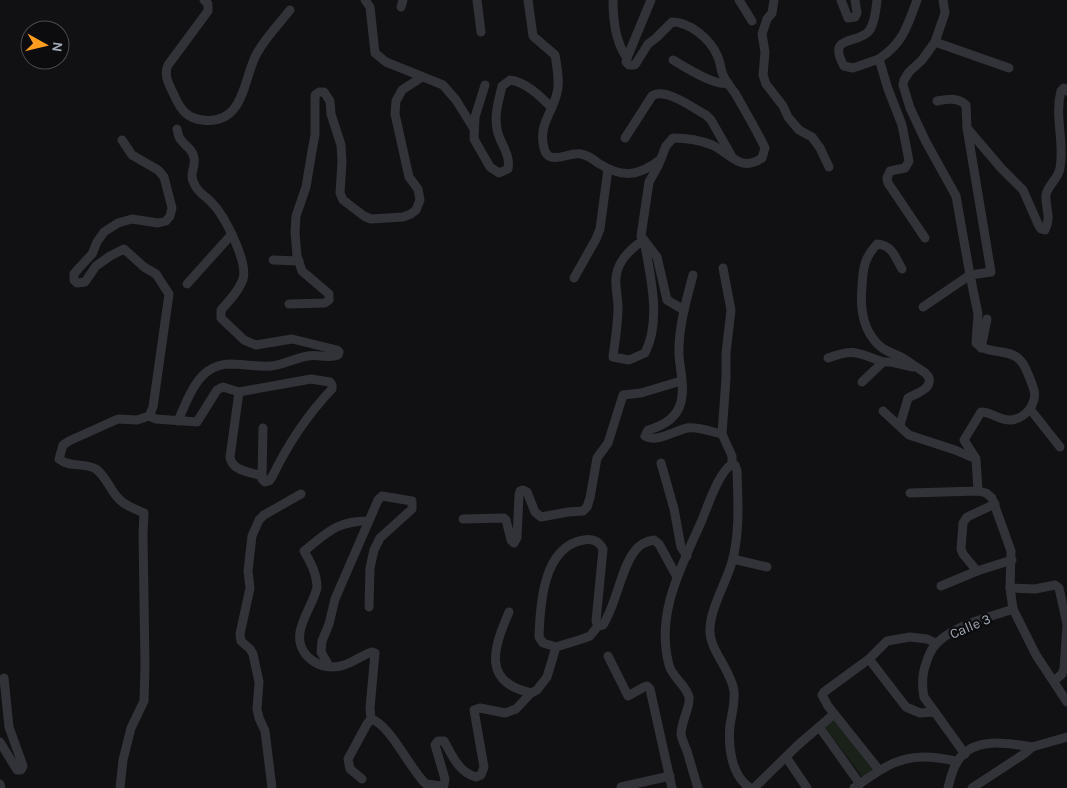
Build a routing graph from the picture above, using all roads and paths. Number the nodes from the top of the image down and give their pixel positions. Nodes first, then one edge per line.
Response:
1 (204, 0) edge
2 (366, 0) edge
3 (477, 0) edge
4 (528, 0) edge
5 (613, 0) edge
6 (652, 0) edge
7 (739, 0) edge
8 (774, 0) edge
9 (841, 0) edge
10 (855, 0) edge
11 (878, 0) edge
12 (917, 0) edge
13 (943, 0) edge
14 (290, 10) dead end
15 (752, 21) dead end
16 (481, 32) dead end
17 (935, 42) junction
18 (627, 58) junction
19 (878, 59) junction
20 (673, 60) dead end
21 (1009, 68) dead end
22 (422, 77) junction
23 (728, 83) junction
24 (485, 85) dead end
25 (903, 85) junction
26 (888, 89) junction
27 (1067, 91) edge
28 (937, 101) dead end
29 (552, 107) junction
30 (967, 128) junction
31 (177, 129) dead end
32 (474, 129) junction
33 (626, 138) dead end
34 (122, 140) dead end
35 (661, 159) junction
36 (733, 160) junction
37 (829, 167) dead end
38 (608, 169) junction
39 (232, 234) junction
40 (925, 238) dead end
41 (644, 240) junction
42 (273, 260) dead end
43 (299, 261) junction
44 (723, 268) dead end
45 (902, 269) dead end
46 (970, 275) junction
47 (693, 276) dead end
48 (574, 278) dead end
49 (188, 284) dead end
50 (289, 304) dead end
51 (923, 307) dead end
52 (684, 310) junction
53 (987, 319) dead end
54 (981, 348) junction
55 (828, 358) dead end
56 (883, 362) junction
57 (915, 366) junction
58 (681, 381) junction
59 (862, 382) dead end
60 (239, 392) junction
61 (1030, 409) junction
62 (883, 411) dead end
63 (149, 416) junction
64 (178, 420) junction
65 (900, 425) junction
66 (263, 428) dead end
67 (722, 434) junction
68 (1060, 447) dead end
69 (975, 457) junction
70 (661, 463) dead end
71 (732, 464) junction
72 (262, 476) junction
73 (978, 491) junction
74 (910, 493) dead end
75 (301, 494) dead end
76 (995, 504) junction
77 (463, 519) dead end
78 (368, 521) junction
79 (685, 554) junction
80 (733, 559) junction
81 (1012, 560) junction
82 (671, 564) junction
83 (767, 566) dead end
84 (977, 571) junction
85 (677, 577) junction
86 (941, 586) dead end
87 (1010, 588) junction
88 (369, 607) dead end
89 (1013, 609) junction
90 (509, 612) dead end
91 (598, 626) junction
92 (936, 643) junction
93 (556, 647) junction
94 (608, 656) dead end
95 (869, 659) junction
96 (329, 666) junction
97 (4, 678) dead end
98 (1054, 681) junction
99 (531, 693) junction
100 (1067, 702) edge
101 (934, 712) junction
102 (834, 714) junction
103 (371, 720) junction
104 (820, 728) junction
105 (1067, 737) edge
106 (0, 742) edge
107 (1032, 747) junction
108 (965, 754) junction
109 (786, 757) junction
110 (957, 762) junction
111 (879, 770) junction
112 (670, 776) junction
113 (362, 779) dead end
114 (857, 786) edge
115 (120, 788) edge
116 (272, 788) edge
117 (622, 788) edge
118 (672, 788) edge
119 (698, 788) edge
120 (752, 788) edge
121 (807, 788) edge
122 (948, 788) edge
123 (972, 788) edge

1 - 14 street
2 - 22 street
3 - 16 street
4 - 29 street
5 - 18 street
6 - 18 street
7 - 15 street
8 - 37 street
9 - 10 street
11 - 19 street
12 - 19 street
13 - 17 street
17 - 21 street
17 - 25 street
18 - 23 street
19 - 26 street
20 - 23 street
22 - 32 street
22 - 43 street
23 - 36 street
24 - 32 street
25 - 26 street
25 - 46 street
26 - 40 street
27 - 30 street
28 - 30 street
29 - 32 street
29 - 38 street
30 - 46 street
31 - 39 street
33 - 36 street
34 - 63 street
35 - 36 street
35 - 38 street
35 - 41 street
38 - 48 street
39 - 49 street
39 - 64 street
41 - 41 street
41 - 52 street
42 - 43 street
43 - 50 street
44 - 67 street
45 - 57 street
46 - 51 street
46 - 54 street
47 - 52 street
52 - 58 street
53 - 54 street
54 - 61 street
55 - 56 street
56 - 57 street
56 - 59 street
57 - 65 street
58 - 67 street
58 - 77 street
60 - 64 street
60 - 72 street
60 - 72 street
61 - 68 street
61 - 69 street
62 - 65 street
63 - 64 street
63 - 115 street
65 - 69 street
66 - 72 street
67 - 71 street
69 - 73 street
70 - 79 street
71 - 79 street
71 - 80 street
73 - 74 street
73 - 76 street
75 - 116 street
76 - 81 street
76 - 84 street
78 - 88 street
78 - 96 street
78 - 96 street
79 - 82 street
79 - 85 street
80 - 83 street
80 - 120 street
81 - 84 street
81 - 87 street
82 - 85 street
82 - 91 street
84 - 86 street
85 - 119 street
87 - 89 street
87 - 98 street
89 - 92 street, Calle 3
89 - 98 street
90 - 99 street
91 - 93 street
91 - 93 street
92 - 95 street
92 - 101 street, Calle 3
93 - 99 street
94 - 112 street
95 - 101 street
95 - 102 street
96 - 103 street
97 - 106 street
98 - 100 street
99 - 103 street
101 - 108 street, Calle 3
102 - 104 street
102 - 111 street
103 - 113 street
104 - 109 street
104 - 114 street
105 - 107 street
107 - 108 street
107 - 123 street
108 - 110 street
109 - 120 street
109 - 121 street
110 - 111 street
110 - 122 street
111 - 114 street
112 - 117 street
112 - 118 street

